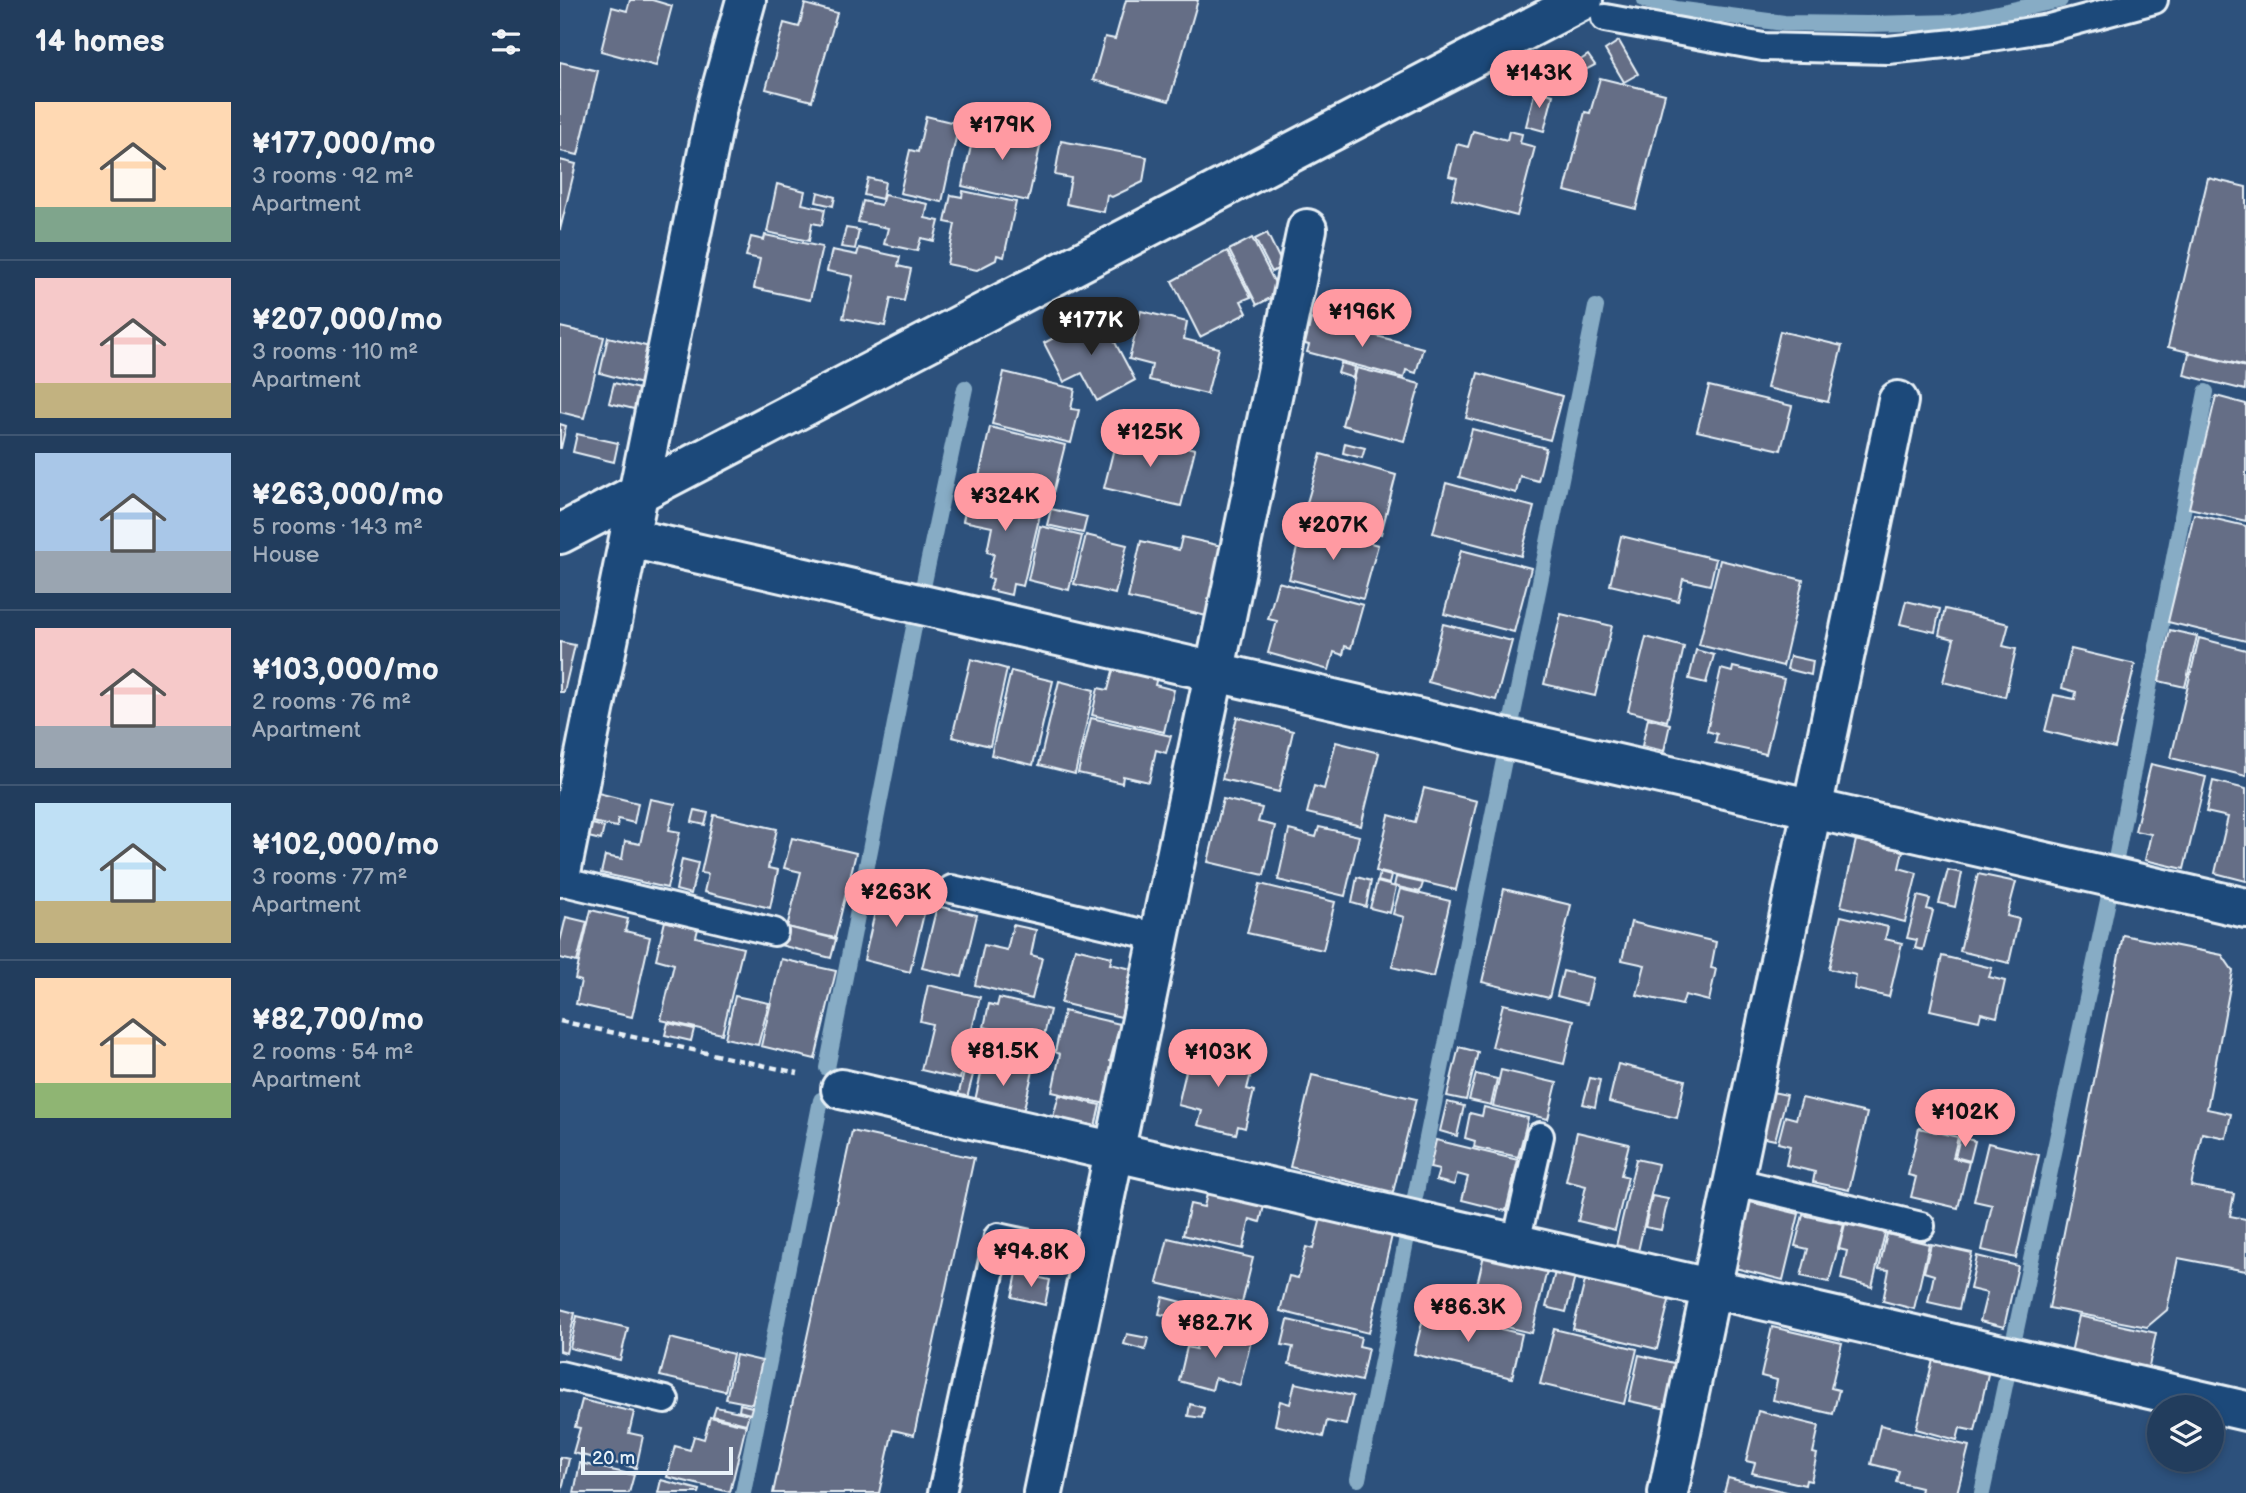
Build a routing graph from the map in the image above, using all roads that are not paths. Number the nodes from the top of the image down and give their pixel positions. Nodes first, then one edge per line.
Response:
1 (746, 0) edge
2 (2154, 0) edge
3 (1590, 6) edge
4 (1535, 12) edge
5 (1307, 229) dead end
6 (1898, 401) dead end
7 (639, 493) junction
8 (560, 534) edge
9 (630, 538) junction
10 (1214, 673) junction
11 (1812, 810) junction
12 (560, 879) edge
13 (951, 889) dead end
14 (2246, 908) edge
15 (774, 932) dead end
16 (1159, 937) junction
17 (841, 1089) road end
18 (1540, 1136) dead end
19 (1115, 1151) junction
20 (1733, 1181) junction
21 (1921, 1226) dead end
22 (1516, 1244) junction
23 (1093, 1258) junction
24 (1711, 1288) junction
25 (560, 1375) edge
26 (666, 1400) dead end
27 (2246, 1411) edge
28 (942, 1493) edge
29 (1043, 1493) edge
30 (1668, 1493) edge

1 - 7 street
2 - 3 lane
3 - 4 street
4 - 7 street
5 - 10 street
6 - 11 street
7 - 8 street
7 - 9 street
9 - 10 street
9 - 12 street
10 - 11 street
10 - 16 street
11 - 14 street
11 - 20 street
12 - 15 lane
13 - 16 lane
16 - 19 street
17 - 19 street
18 - 22 lane
19 - 22 street
19 - 23 street
20 - 21 lane
20 - 24 street
22 - 24 street
23 - 28 lane
23 - 29 street
24 - 27 street
24 - 30 street
25 - 26 lane

